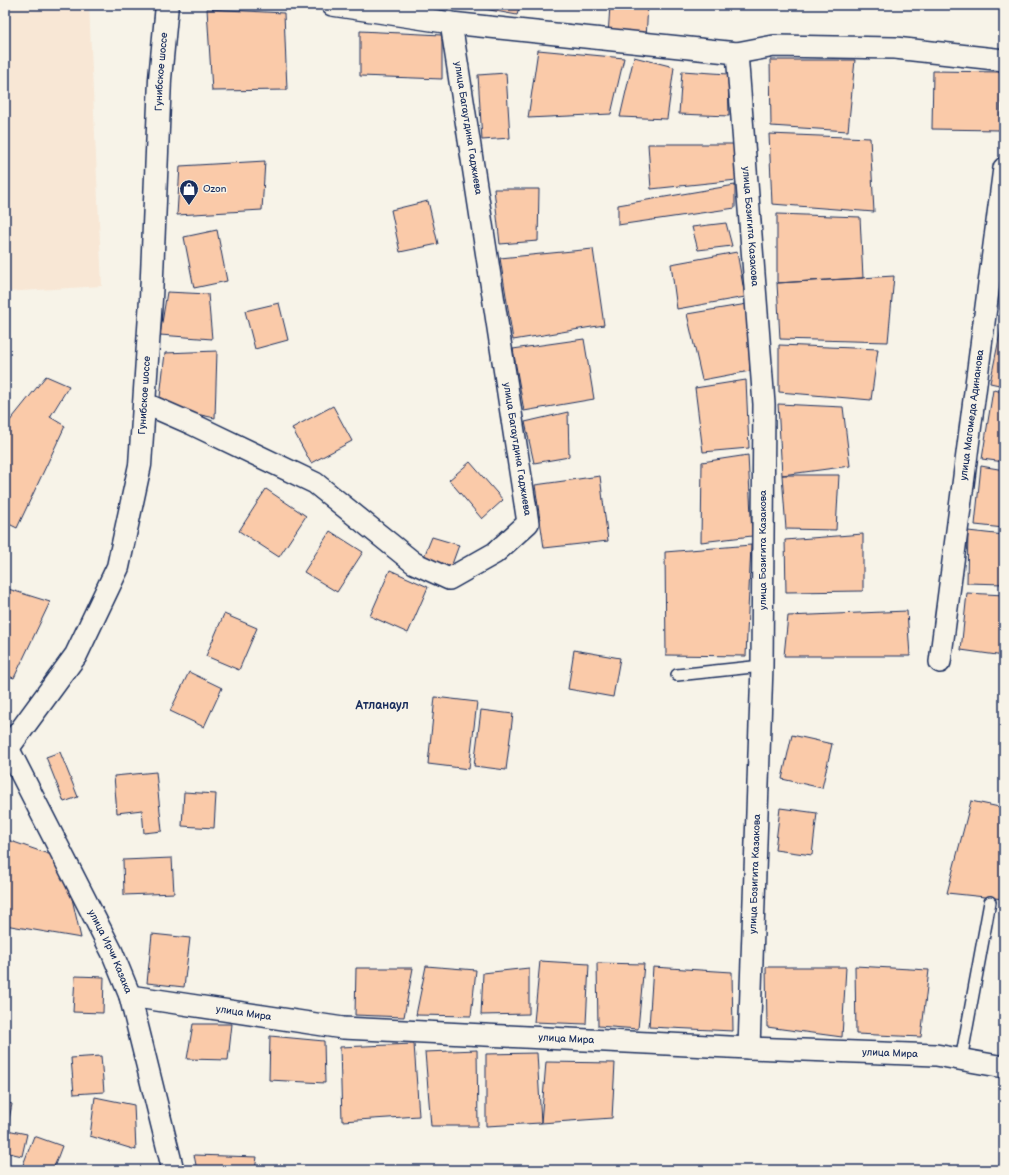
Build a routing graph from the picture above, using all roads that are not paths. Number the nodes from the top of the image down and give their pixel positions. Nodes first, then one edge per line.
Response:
1 (167, 5) edge
2 (332, 5) edge
3 (428, 12) edge
4 (451, 23) junction
5 (737, 53) junction
6 (1004, 60) edge
7 (1004, 168) edge
8 (144, 403) junction
9 (940, 662) dead end
10 (762, 666) junction
11 (677, 675) dead end
12 (6, 748) edge
13 (990, 902) dead end
14 (130, 996) junction
15 (749, 1048) junction
16 (961, 1060) junction
17 (1004, 1067) edge
18 (174, 1170) edge

1 - 8 main road, Гунибское шоссе
2 - 3 street
3 - 4 street
4 - 5 street
4 - 8 street, улица Багаутдина Гаджиева
5 - 6 street
5 - 10 street, улица Бозигита Казакова
7 - 9 street, улица Магомеда Адинанова
8 - 12 main road, Гунибское шоссе
10 - 11 lane
10 - 15 street, улица Бозигита Казакова
12 - 14 street, улица Ирчи Казака
13 - 16 lane
14 - 15 street, улица Мира
14 - 18 street, улица Ирчи Казака
15 - 16 street, улица Мира
16 - 17 street, улица Мира

